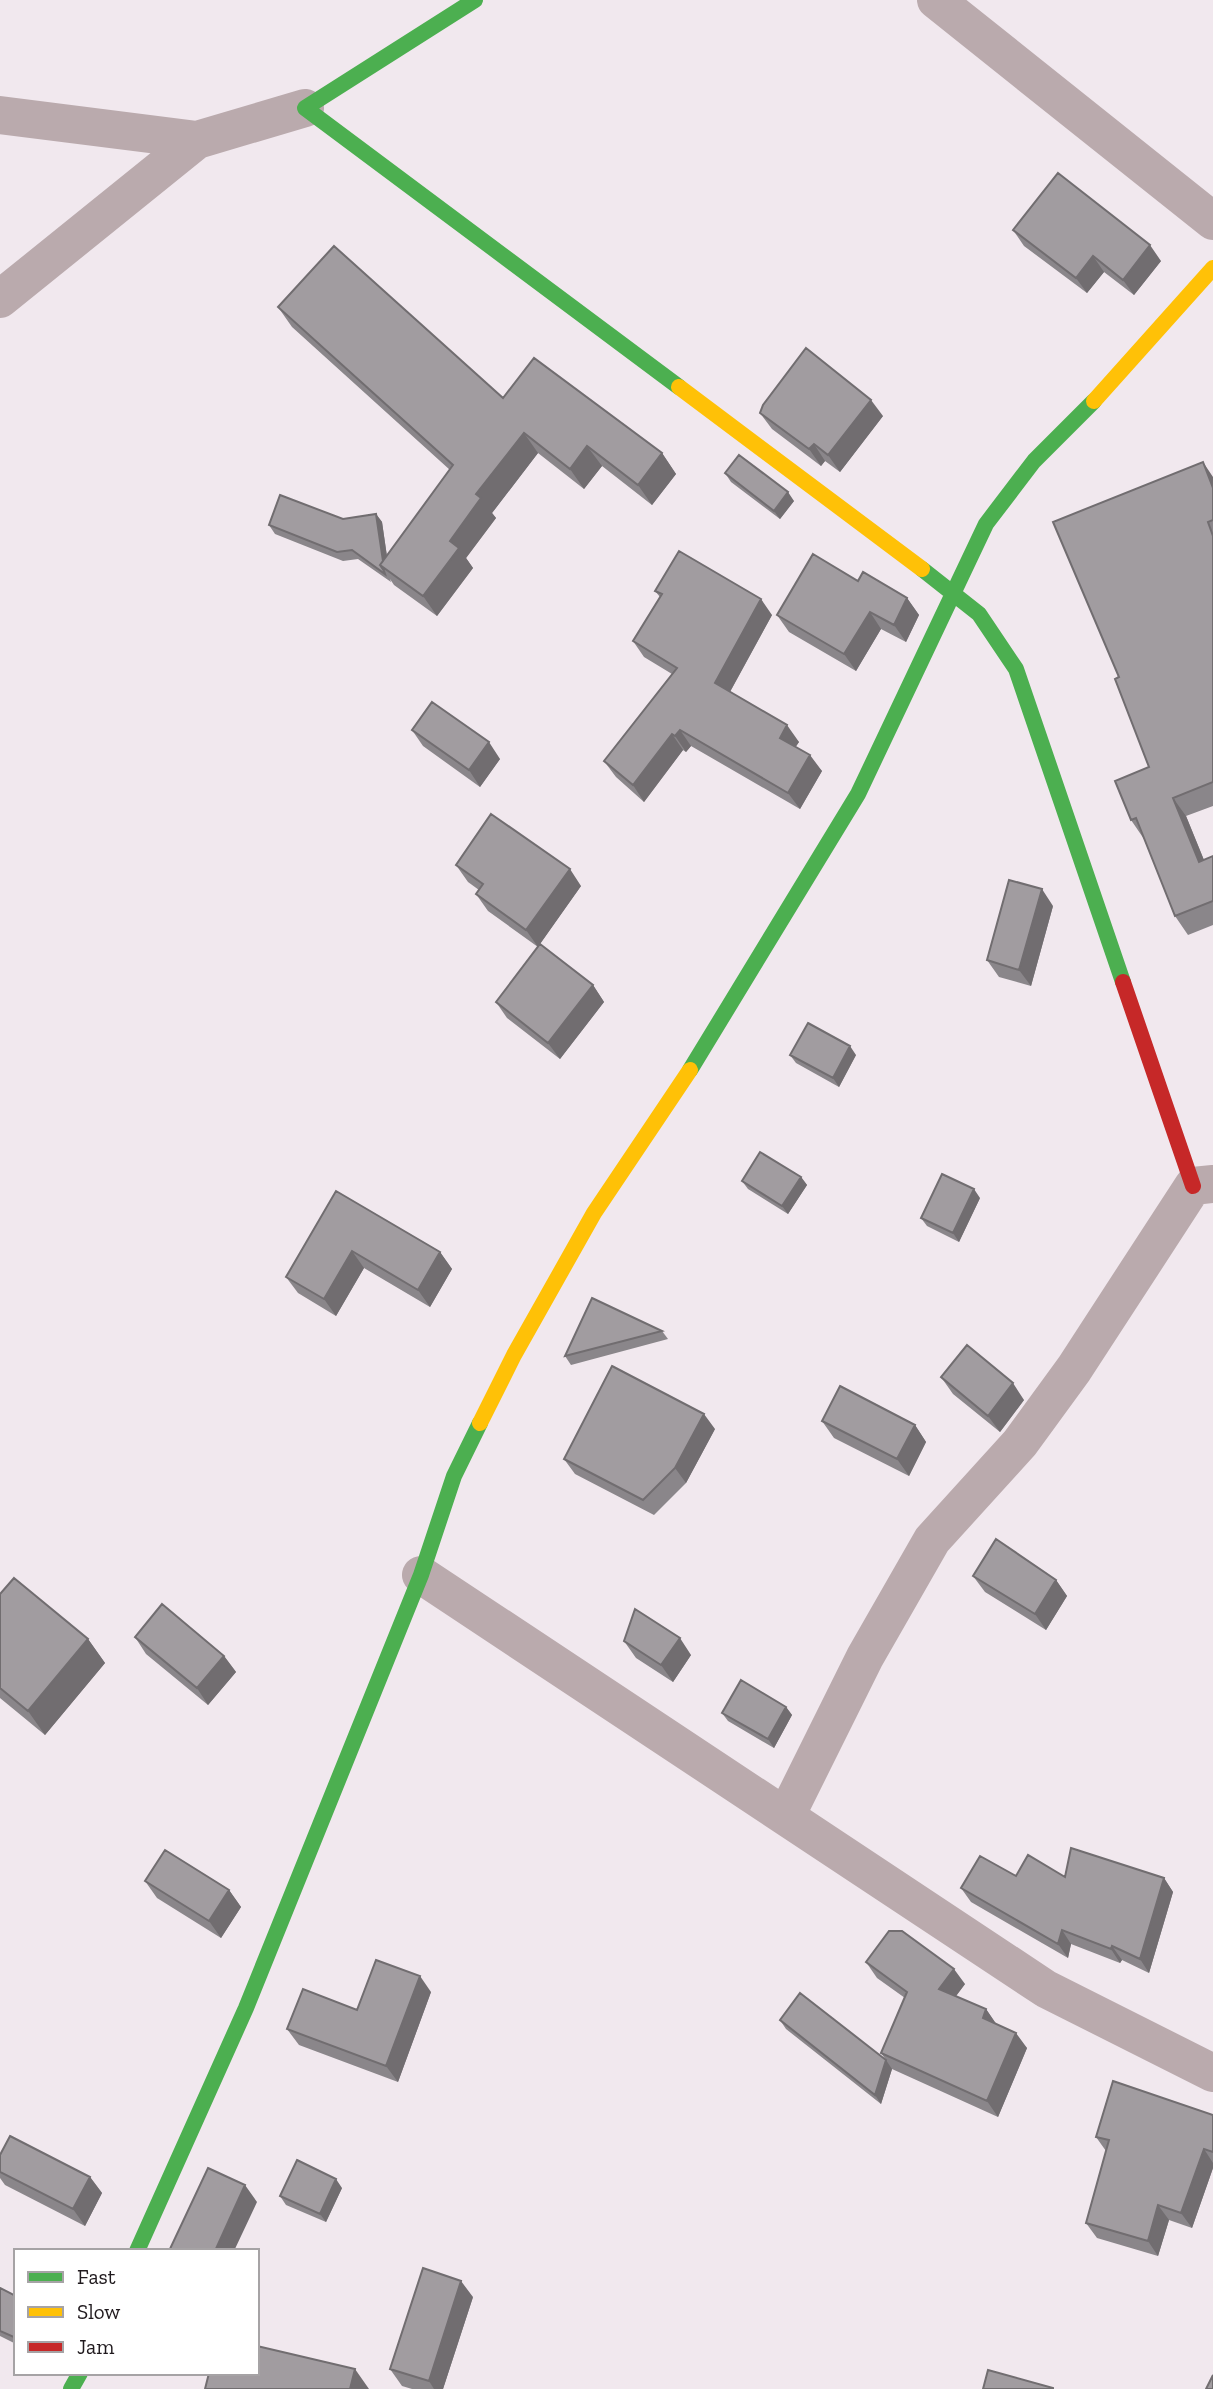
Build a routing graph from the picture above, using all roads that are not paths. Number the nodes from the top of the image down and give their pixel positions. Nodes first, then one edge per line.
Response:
1 (475, 0) edge
2 (936, 0) edge
3 (305, 108) junction
4 (0, 116) edge
5 (197, 140) junction
6 (1213, 221) edge
7 (1213, 268) edge
8 (0, 299) edge
9 (953, 592) junction
10 (1203, 1185) edge
11 (421, 1575) junction
12 (786, 1816) junction
13 (1213, 2073) edge
14 (138, 2249) edge

1 - 3 street
2 - 6 street
3 - 5 street
3 - 9 street
4 - 5 street
5 - 8 street
7 - 9 street
9 - 10 street
9 - 11 street
10 - 12 street
11 - 12 street
11 - 14 street
12 - 13 street

